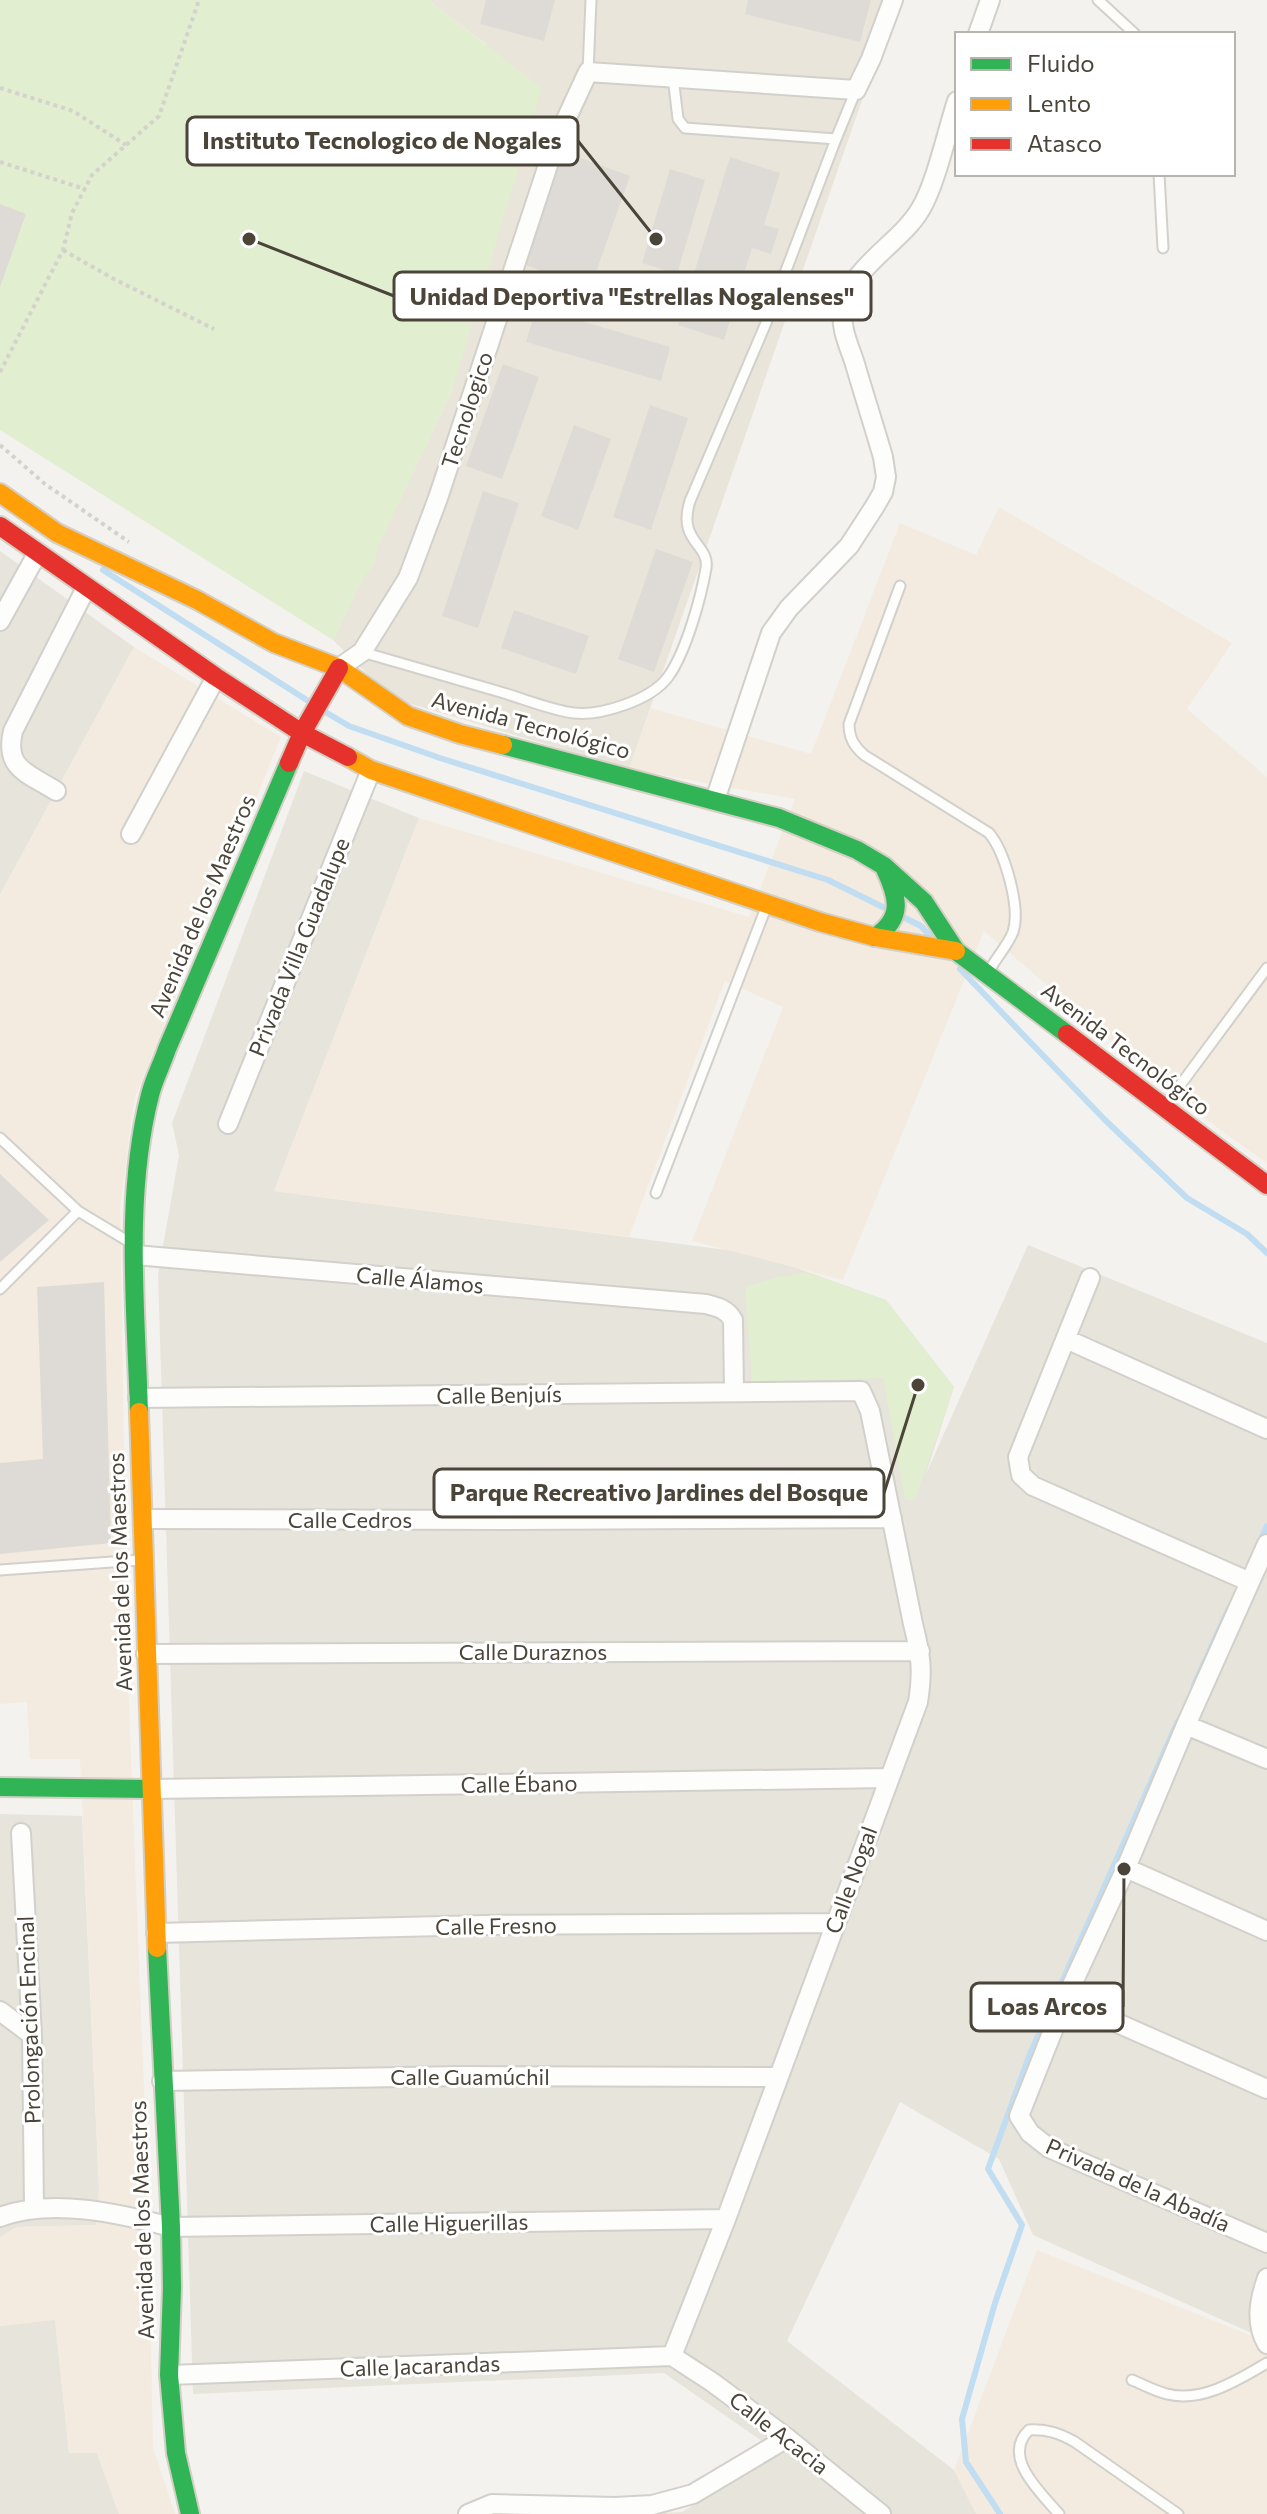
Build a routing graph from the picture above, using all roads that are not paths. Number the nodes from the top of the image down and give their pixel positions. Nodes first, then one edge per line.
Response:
1 (591, 0) edge
2 (893, 0) edge
3 (990, 0) edge
4 (1098, 0) edge
5 (979, 32) edge
6 (1133, 32) edge
7 (588, 72) junction
8 (673, 77) junction
9 (856, 90) junction
10 (955, 107) edge
11 (836, 139) junction
12 (1159, 176) edge
13 (1163, 248) dead end
14 (0, 493) edge
15 (0, 526) edge
16 (37, 554) junction
17 (900, 586) dead end
18 (86, 588) junction
19 (0, 621) edge
20 (362, 652) junction
21 (335, 674) junction
22 (216, 677) junction
23 (304, 729) junction
24 (371, 770) junction
25 (56, 791) dead end
26 (715, 800) junction
27 (131, 834) dead end
28 (884, 866) junction
29 (768, 904) junction
30 (875, 937) junction
31 (956, 951) junction
32 (1267, 968) edge
33 (987, 973) junction
34 (1163, 1108) junction
35 (228, 1124) dead end
36 (0, 1138) edge
37 (1267, 1185) edge
38 (656, 1193) dead end
39 (78, 1211) junction
40 (134, 1250) junction
41 (1090, 1278) dead end
42 (0, 1289) edge
43 (1066, 1339) junction
44 (861, 1391) joint
45 (734, 1392) junction
46 (138, 1398) junction
47 (1267, 1429) edge
48 (892, 1518) junction
49 (143, 1519) junction
50 (1267, 1544) edge
51 (143, 1560) junction
52 (0, 1570) edge
53 (1250, 1582) junction
54 (920, 1651) junction
55 (146, 1654) junction
56 (1186, 1725) junction
57 (1267, 1759) edge
58 (888, 1778) junction
59 (0, 1787) edge
60 (150, 1789) junction
61 (21, 1833) dead end
62 (1126, 1868) junction
63 (836, 1923) junction
64 (1267, 1931) edge
65 (156, 1933) junction
66 (1065, 2000) junction
67 (0, 2011) edge
68 (32, 2035) junction
69 (778, 2077) junction
70 (162, 2081) junction
71 (1267, 2089) edge
72 (34, 2207) junction
73 (0, 2217) edge
74 (726, 2219) junction
75 (171, 2227) junction
76 (1267, 2243) edge
77 (1267, 2278) edge
78 (1267, 2344) edge
79 (672, 2356) junction
80 (1267, 2363) edge
81 (169, 2375) junction
82 (1132, 2380) dead end
83 (787, 2438) junction
84 (190, 2514) edge
85 (468, 2514) edge
86 (881, 2514) edge
87 (1059, 2514) edge
88 (1178, 2514) edge

1 - 7 lane
2 - 9 street
3 - 5 street
4 - 6 lane
7 - 8 street
7 - 20 street, Tecnologico
8 - 9 street
8 - 11 lane
9 - 11 lane
10 - 26 street
11 - 20 lane
12 - 13 lane
14 - 21 main road, Avenida Tecnológico
15 - 16 main road, Avenida Tecnológico
16 - 18 main road, Avenida Tecnológico
16 - 19 street
17 - 33 lane
18 - 22 main road, Avenida Tecnológico
18 - 25 street
20 - 21 street, Tecnologico
21 - 23 main road, Avenida de los Maestros
21 - 26 main road, Avenida Tecnológico
22 - 23 main road, Avenida Tecnológico
22 - 27 street
23 - 24 main road, Avenida Tecnológico
23 - 40 main road, Avenida de los Maestros
24 - 29 main road, Avenida Tecnológico
24 - 35 street, Privada Villa Guadalupe
26 - 28 main road, Avenida Tecnológico
28 - 30 main road
28 - 31 main road, Avenida Tecnológico
29 - 30 main road, Avenida Tecnológico
29 - 38 lane
30 - 31 main road, Avenida Tecnológico
31 - 33 main road, Avenida Tecnológico
32 - 34 lane
33 - 34 main road, Avenida Tecnológico
34 - 37 main road, Avenida Tecnológico
36 - 39 lane
39 - 40 lane
39 - 42 lane
40 - 45 street, Calle Álamos
40 - 46 main road, Avenida de los Maestros
41 - 43 street
43 - 47 street
43 - 53 street
44 - 45 street, Calle Benjuís
44 - 48 street, Calle Nogal
45 - 46 street, Calle Benjuís
46 - 49 main road, Avenida de los Maestros
48 - 49 street, Calle Cedros
48 - 54 street, Calle Nogal
49 - 51 main road, Avenida de los Maestros
50 - 53 street
51 - 52 lane
51 - 55 main road, Avenida de los Maestros
53 - 56 street
54 - 55 street, Calle Duraznos
54 - 58 street, Calle Nogal
55 - 60 main road, Avenida de los Maestros
56 - 57 street
56 - 62 street
58 - 60 street, Calle Ébano
58 - 63 street, Calle Nogal
59 - 60 main road
60 - 65 main road, Avenida de los Maestros
61 - 68 street, Prolongación Encinal
62 - 64 street
62 - 66 street
63 - 65 street, Calle Fresno
63 - 69 street, Calle Nogal
65 - 70 main road, Avenida de los Maestros
66 - 71 street
66 - 76 street, Privada de la Abadía
67 - 68 street
68 - 72 street, Prolongación Encinal
69 - 70 street, Calle Guamúchil
69 - 74 street, Calle Nogal
70 - 75 main road, Avenida de los Maestros
72 - 73 street
72 - 75 street, Calle Higuerillas
74 - 75 street, Calle Higuerillas
74 - 79 street, Calle Nogal
75 - 81 main road, Avenida de los Maestros
77 - 78 street
79 - 81 street, Calle Jacarandas
79 - 83 street, Calle Acacia
80 - 82 lane
81 - 84 main road, Avenida de los Maestros
83 - 85 street
83 - 86 street, Calle Acacia
87 - 88 lane

